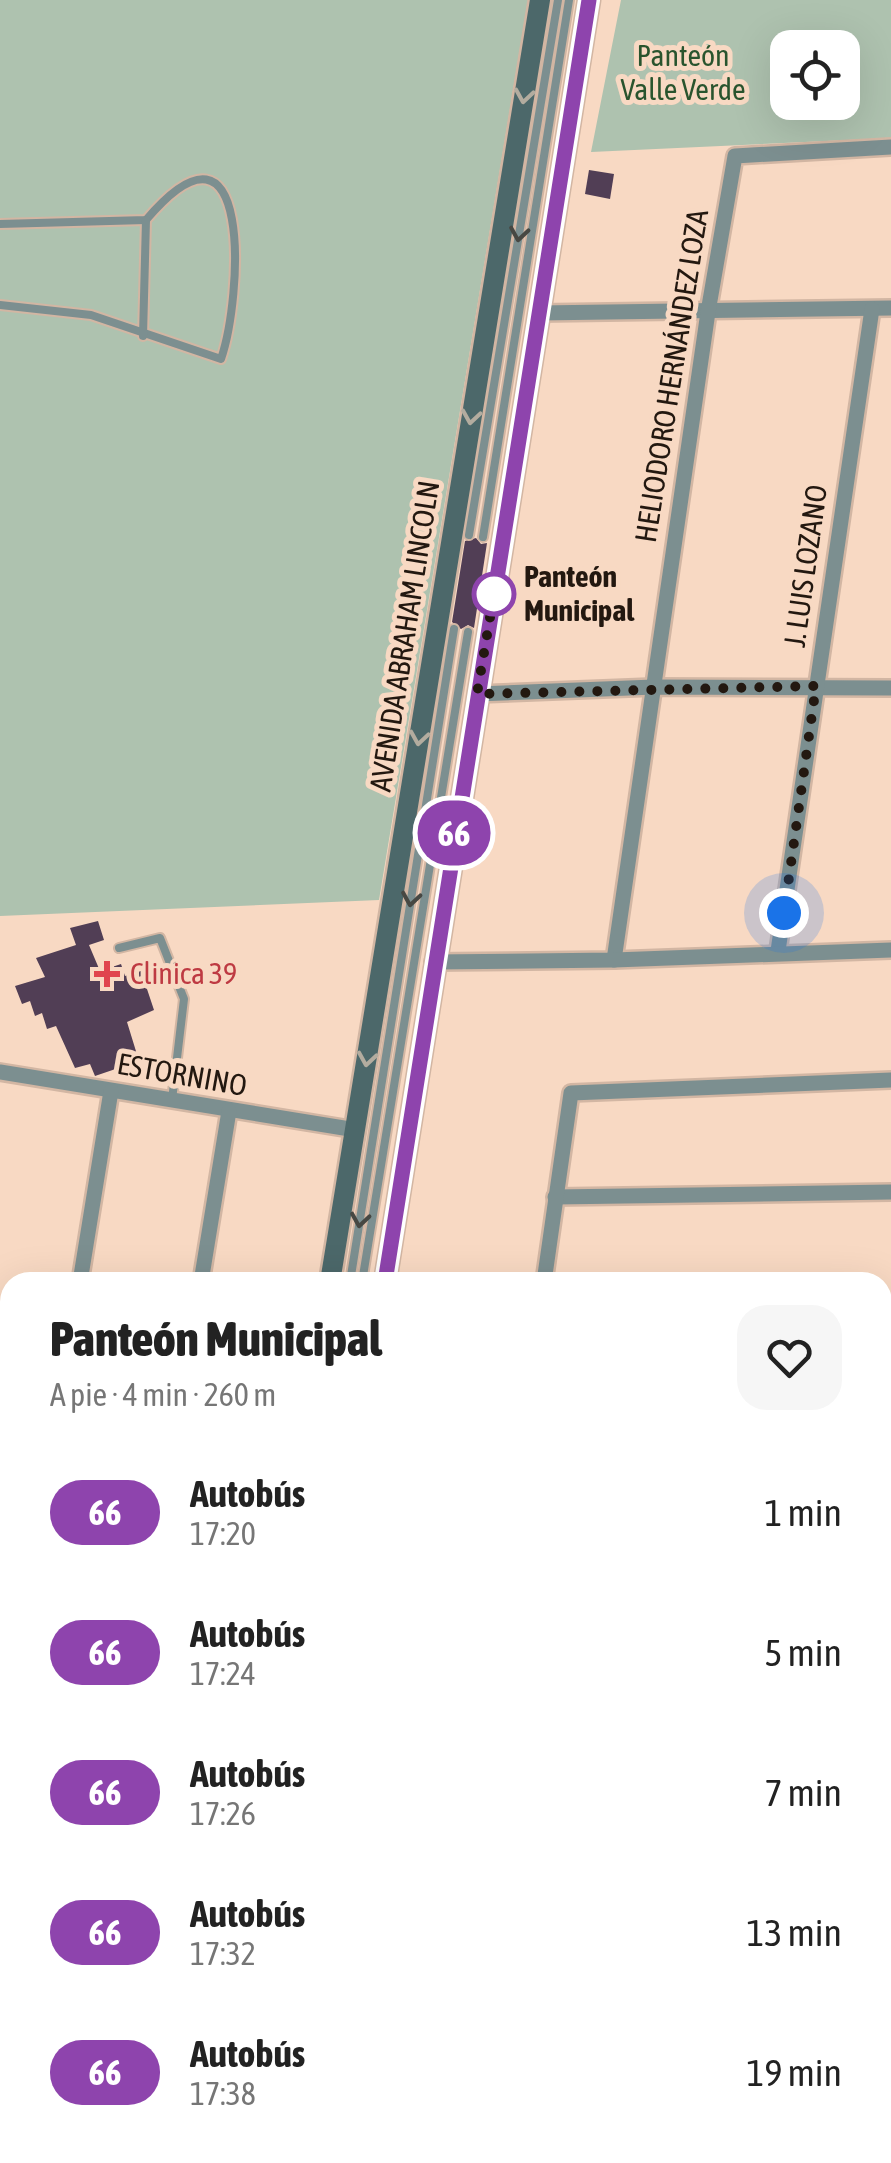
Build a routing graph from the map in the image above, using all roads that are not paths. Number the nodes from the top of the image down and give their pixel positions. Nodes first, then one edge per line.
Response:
1 (540, 0) edge
2 (558, 0) edge
3 (569, 0) edge
4 (589, 0) edge
5 (891, 147) edge
6 (146, 220) junction
7 (0, 224) edge
8 (0, 305) edge
9 (891, 308) edge
10 (872, 309) junction
11 (708, 312) junction
12 (539, 314) junction
13 (143, 336) junction
14 (470, 535) dead end
15 (483, 537) dead end
16 (454, 630) dead end
17 (468, 632) dead end
18 (816, 686) junction
19 (654, 687) junction
20 (891, 688) edge
21 (477, 694) junction
22 (118, 948) dead end
23 (891, 950) edge
24 (778, 951) junction
25 (614, 960) junction
26 (433, 962) junction
27 (0, 1072) edge
28 (891, 1080) edge
29 (111, 1090) junction
30 (172, 1100) junction
31 (229, 1111) junction
32 (356, 1130) junction
33 (891, 1192) edge
34 (556, 1196) junction
35 (82, 1272) edge
36 (202, 1272) edge
37 (332, 1272) edge
38 (352, 1272) edge
39 (364, 1272) edge
40 (386, 1272) edge
41 (545, 1272) edge

1 -> 32 main road, AVENIDA ABRAHAM LINCOLN
2 -> 14 lane
3 - 15 lane
4 - 12 main road
5 - 11 street, HELIODORO HERNÁNDEZ LOZA
6 - 7 lane
6 - 13 lane
6 - 13 lane
8 - 13 lane
9 - 10 street
10 - 11 street
10 - 18 street, J. LUIS LOZANO
11 - 12 street
11 - 19 street, HELIODORO HERNÁNDEZ LOZA
12 - 21 main road
16 -> 38 lane
17 - 39 lane
18 - 19 street
18 - 20 street
18 - 24 street, J. LUIS LOZANO
19 - 21 street
19 - 25 street, HELIODORO HERNÁNDEZ LOZA
21 - 26 main road
22 - 30 lane
23 - 24 street
24 - 25 street
25 - 26 street
26 - 40 main road
27 - 29 street, ESTORNINO
28 - 34 street
29 - 30 street, ESTORNINO
29 - 35 street
30 - 31 street, ESTORNINO
31 - 32 street, ESTORNINO
31 - 36 street
32 - 37 main road, AVENIDA ABRAHAM LINCOLN
33 - 34 street
34 - 41 street

